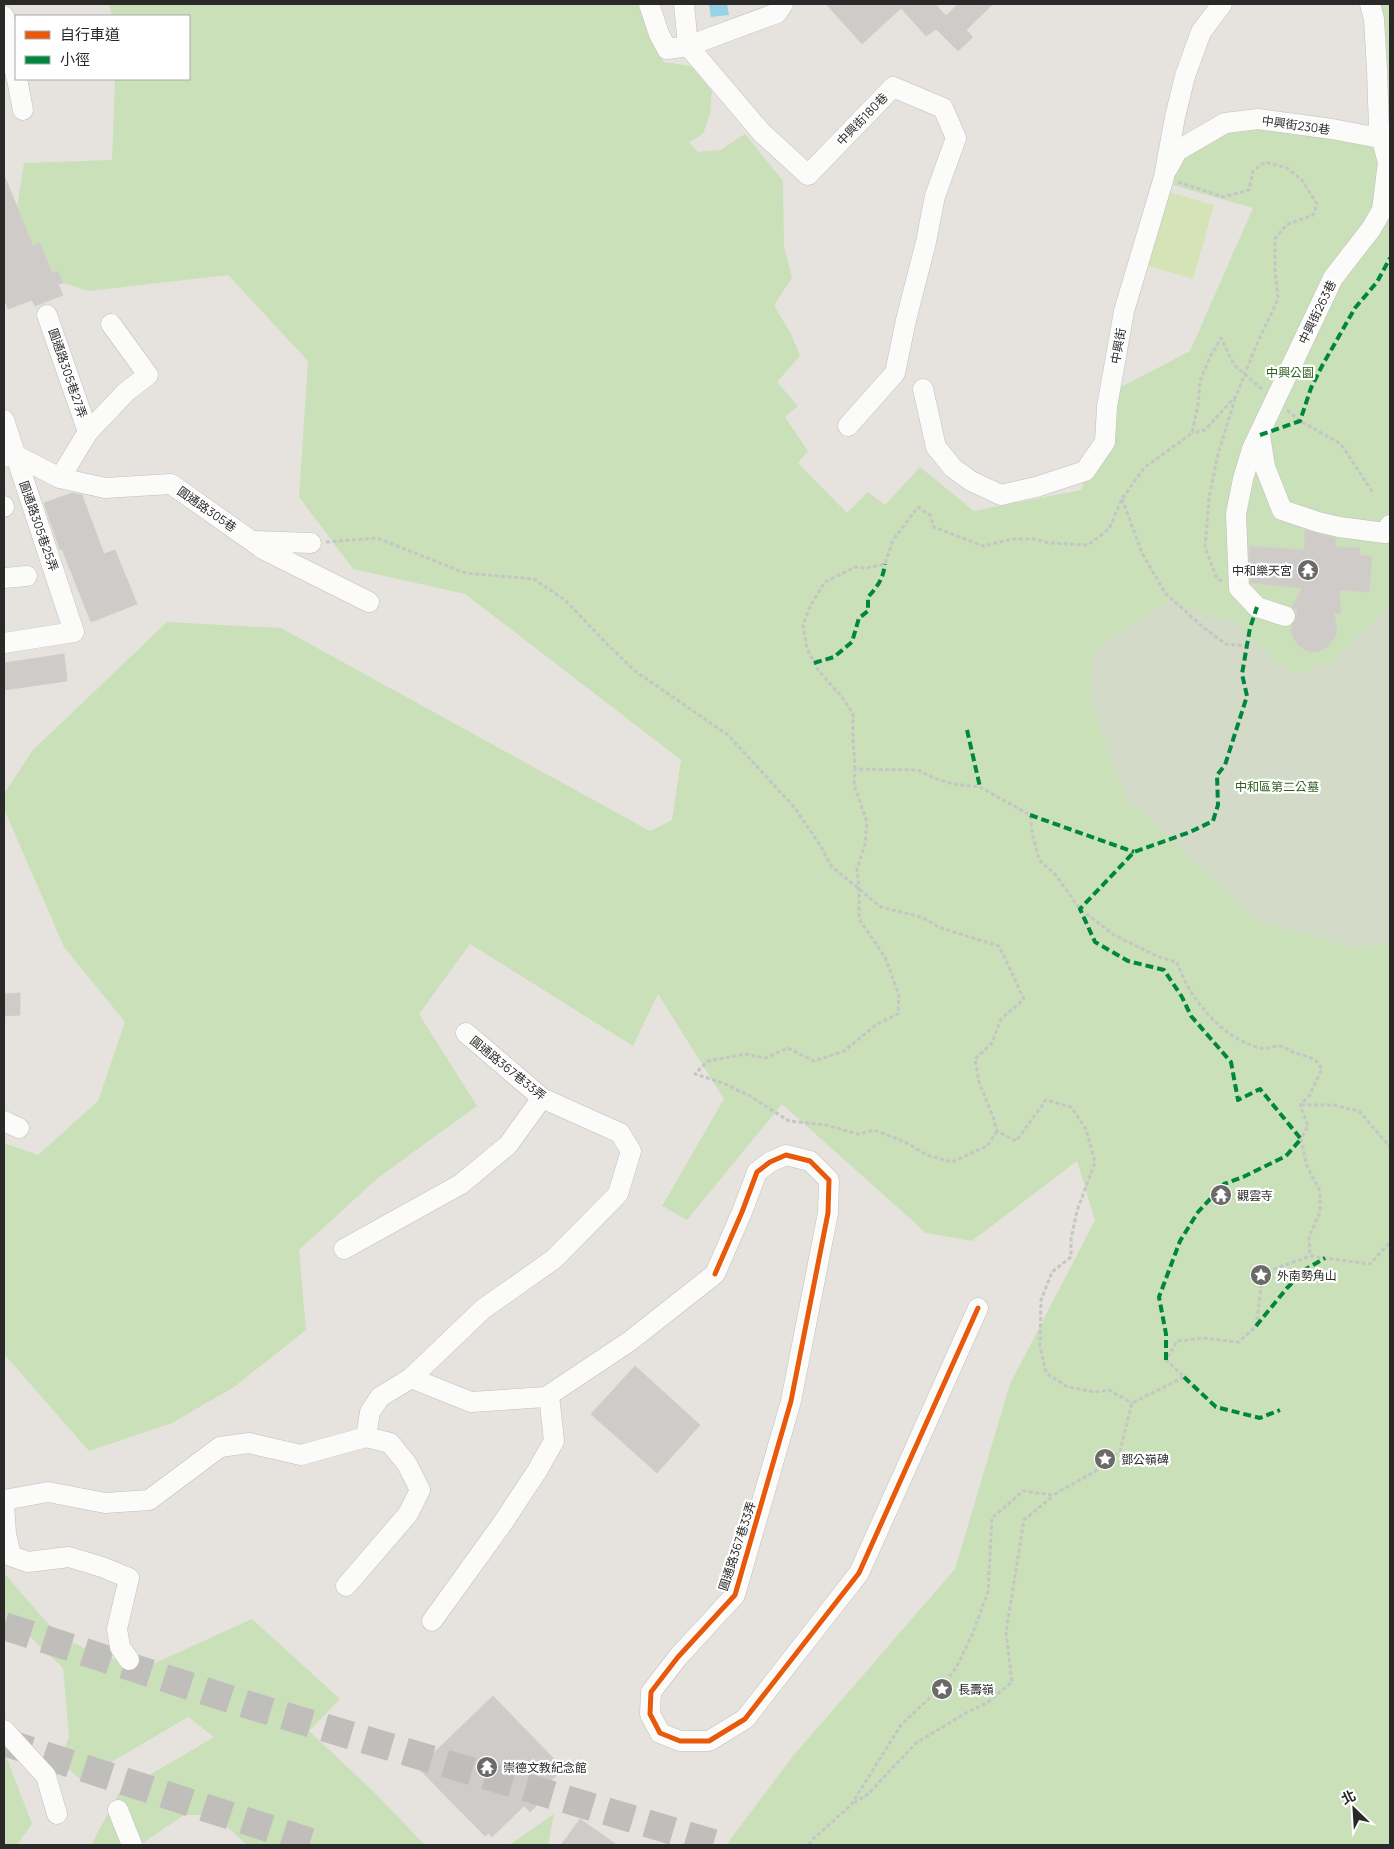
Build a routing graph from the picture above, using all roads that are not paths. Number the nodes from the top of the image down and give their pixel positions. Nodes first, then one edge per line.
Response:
1 (650, 4) edge
2 (684, 4) edge
3 (783, 4) edge
4 (1222, 4) edge
5 (1370, 4) edge
6 (4, 16) edge
7 (688, 46) junction
8 (15, 73) edge
9 (16, 80) edge
10 (23, 110) dead end
11 (1386, 139) edge
12 (1164, 177) junction
13 (47, 314) dead end
14 (111, 324) dead end
15 (923, 389) dead end
16 (4, 420) edge
17 (848, 426) dead end
18 (88, 432) junction
19 (1260, 435) junction
20 (9, 456) edge
21 (60, 478) junction
22 (1390, 525) edge
23 (311, 543) road end
24 (258, 545) junction
25 (28, 576) dead end
26 (4, 578) edge
27 (369, 602) dead end
28 (1285, 616) dead end
29 (4, 643) edge
30 (466, 1033) dead end
31 (542, 1098) junction
32 (344, 1249) dead end
33 (978, 1308) dead end
34 (411, 1378) junction
35 (549, 1395) junction
36 (366, 1437) junction
37 (4, 1502) edge
38 (346, 1586) dead end
39 (432, 1621) dead end
40 (130, 1660) dead end
41 (4, 1730) edge
42 (118, 1810) dead end
43 (57, 1814) dead end
44 (132, 1845) edge

1 - 7 street
2 - 7 street
3 - 7 street
4 - 12 street, 中興街
5 - 11 street, 中興街263巷
6 - 8 street
7 - 17 street, 中興街180巷
9 - 10 street
11 - 12 street, 中興街230巷
11 - 19 street, 中興街263巷
12 - 15 street, 中興街
13 - 18 street, 圓通路305巷27弄
14 - 18 street
16 - 20 street, 圓通路305巷25弄
18 - 21 street
19 - 22 street
19 - 28 street, 中興街263巷
20 - 21 street, 圓通路305巷
20 - 29 street, 圓通路305巷25弄
21 - 24 street, 圓通路305巷
23 - 24 street
24 - 27 street, 圓通路305巷
25 - 26 street
30 - 31 street, 圓通路367巷33弄
31 - 32 street
31 - 34 street, 圓通路367巷33弄
33 - 35 street, 圓通路367巷33弄
34 - 35 street, 圓通路367巷33弄
34 - 36 street, 圓通路367巷33弄
35 - 39 street
36 - 37 street
36 - 38 street
37 - 40 street
41 - 43 street
42 - 44 street

